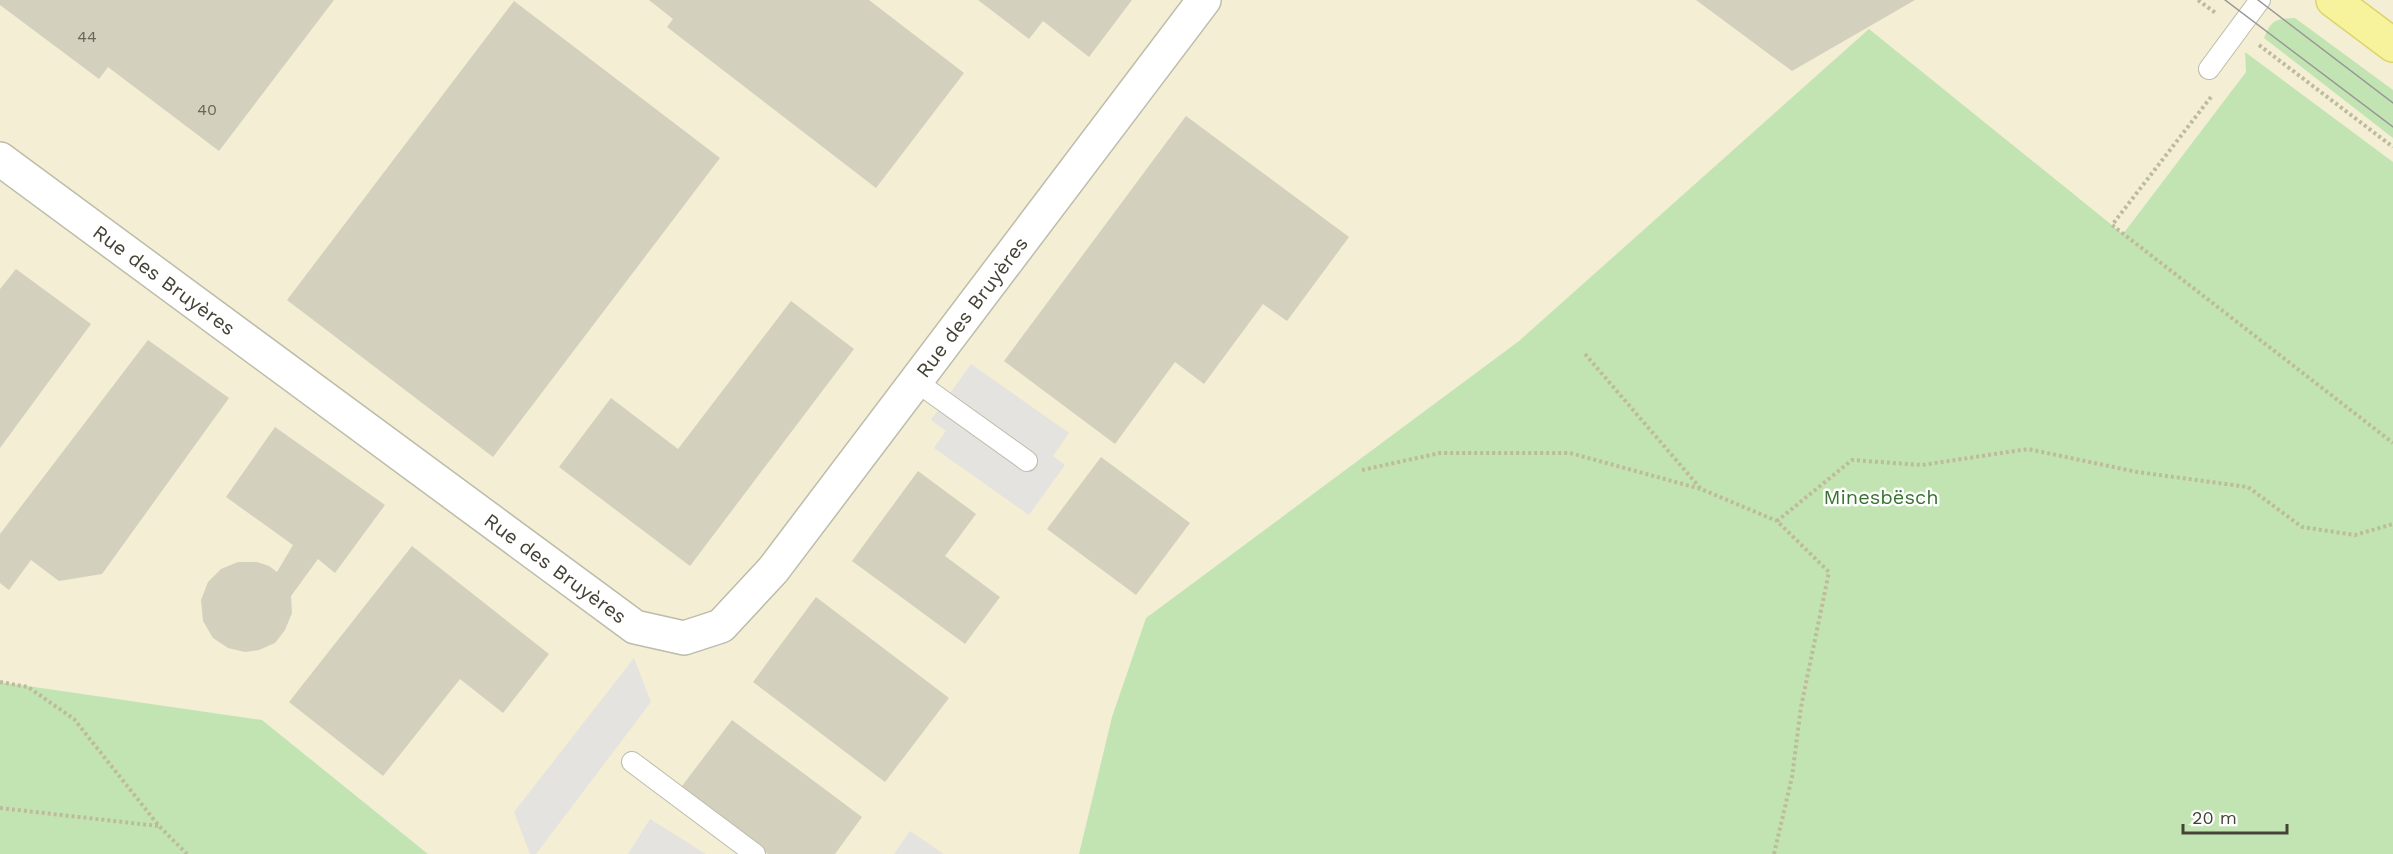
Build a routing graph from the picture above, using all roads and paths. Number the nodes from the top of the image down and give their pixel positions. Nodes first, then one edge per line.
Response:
1 (1204, 0) edge
2 (2198, 0) edge
3 (2260, 0) edge
4 (2337, 1) edge
5 (2238, 30) junction
6 (2393, 45) edge
7 (2209, 69) dead end
8 (2217, 88) dead end
9 (2393, 147) edge
10 (0, 159) edge
11 (1585, 354) dead end
12 (914, 380) junction
13 (2393, 443) edge
14 (1027, 461) dead end
15 (1362, 470) dead end
16 (1701, 489) junction
17 (1777, 521) junction
18 (2393, 524) edge
19 (0, 682) edge
20 (632, 762) dead end
21 (0, 808) edge
22 (159, 826) junction
23 (187, 854) edge
24 (755, 854) edge
25 (1774, 854) edge

1 - 12 street, Rue des Bruyères
2 - 5 path
3 - 5 lane
4 - 6 main road
5 - 7 lane
5 - 9 path
8 - 13 path
10 - 12 street, Rue des Bruyères
11 - 16 path
12 - 14 lane
15 - 16 path
16 - 17 path
17 - 18 path
17 - 25 path
19 - 22 path
20 - 24 lane
21 - 22 path
22 - 23 path

